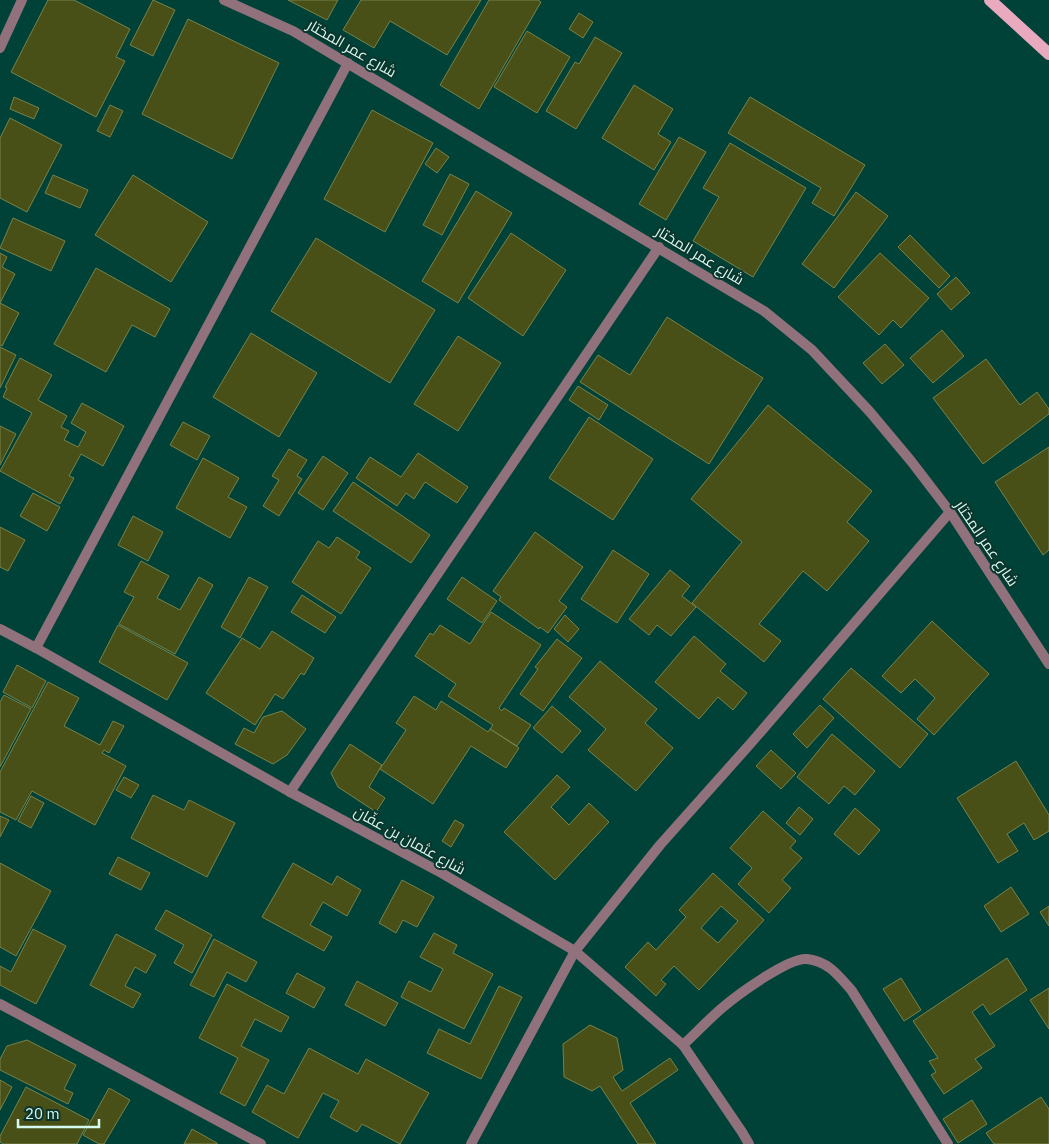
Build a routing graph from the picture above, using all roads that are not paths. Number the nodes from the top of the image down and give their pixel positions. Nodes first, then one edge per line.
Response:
1 (22, 0) edge
2 (224, 0) edge
3 (990, 0) edge
4 (0, 48) edge
5 (1049, 54) edge
6 (348, 63) junction
7 (659, 247) junction
8 (950, 512) junction
9 (0, 629) edge
10 (36, 648) junction
11 (1049, 664) edge
12 (290, 792) junction
13 (575, 951) junction
14 (0, 1004) edge
15 (682, 1045) junction
16 (261, 1144) edge
17 (471, 1144) edge
18 (749, 1144) edge
19 (948, 1144) edge

1 - 4 street
2 - 6 street, شارع عمر المختار
3 - 5 main road
6 - 7 street, شارع عمر المختار
6 - 10 street
7 - 8 street, شارع عمر المختار
7 - 12 street
8 - 11 street, شارع عمر المختار
8 - 13 street
9 - 10 street, شارع عثمان بن عفّان
10 - 12 street, شارع عثمان بن عفّان
12 - 13 street, شارع عثمان بن عفّان
13 - 15 street, شارع عثمان بن عفّان
13 - 17 street
14 - 16 street
15 - 18 street, شارع عثمان بن عفّان
15 - 19 street

